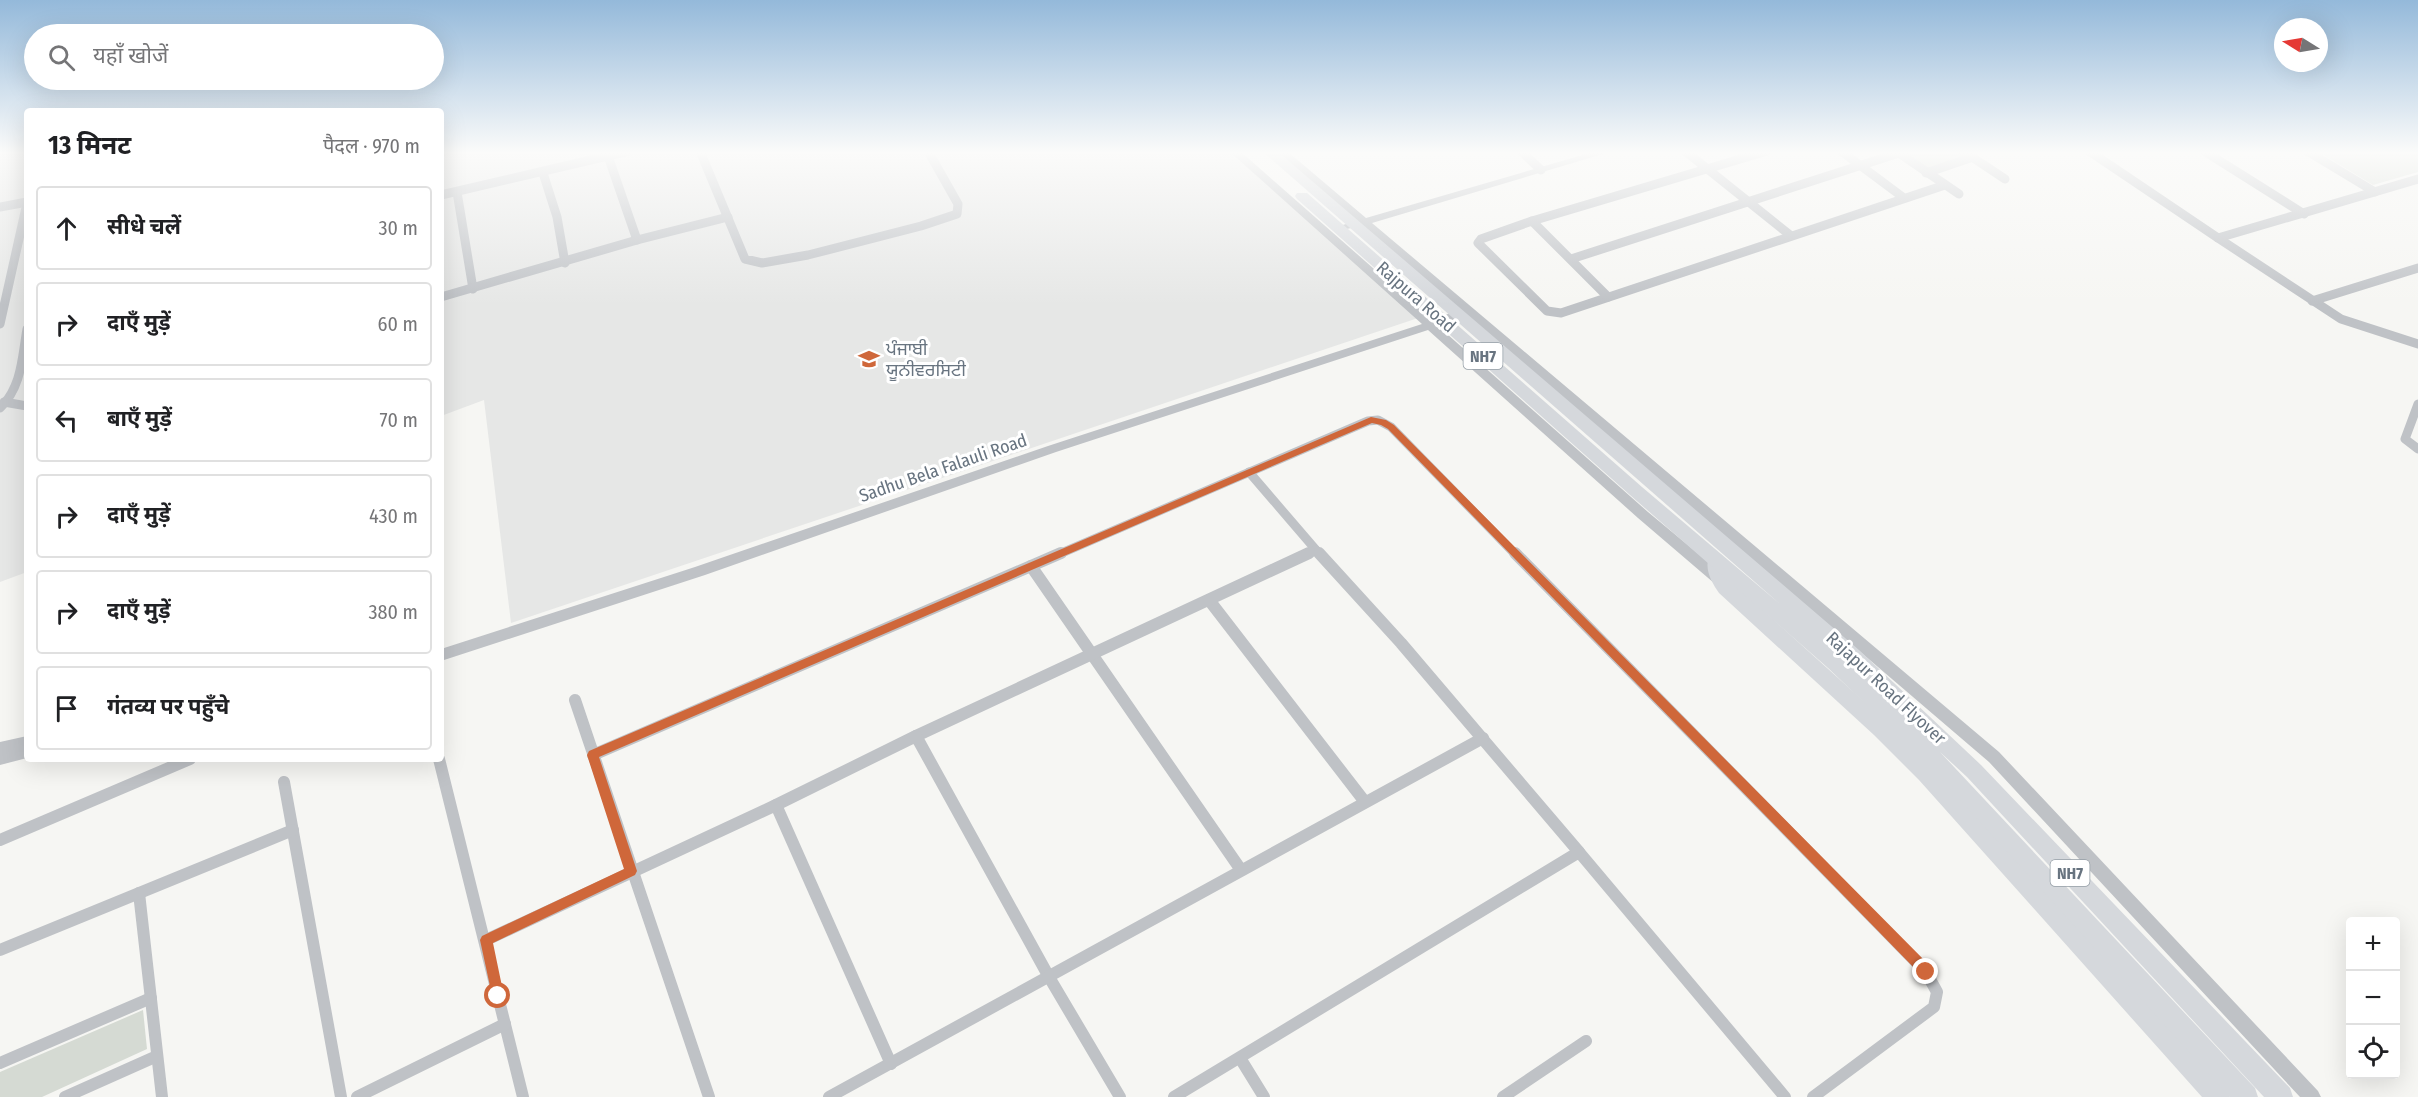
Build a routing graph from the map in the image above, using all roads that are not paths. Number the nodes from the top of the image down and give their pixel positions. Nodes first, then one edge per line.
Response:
1 (459, 202) edge
2 (552, 202) edge
3 (624, 202) edge
4 (722, 202) edge
5 (957, 202) edge
6 (1297, 202) edge
7 (1321, 202) edge
8 (1326, 202) edge
9 (1330, 202) edge
10 (1430, 202) edge
11 (1597, 202) edge
12 (1742, 202) edge
13 (1748, 202) edge
14 (1891, 202) edge
15 (2165, 202) edge
16 (2285, 202) edge
17 (2342, 202) edge
18 (24, 203) edge
19 (0, 207) edge
20 (2304, 214) junction
21 (24, 216) edge
22 (728, 217) junction
23 (1532, 221) junction
24 (1352, 225) junction
25 (1790, 235) junction
26 (2218, 238) junction
27 (638, 240) junction
28 (1571, 259) junction
29 (565, 263) junction
30 (2418, 268) edge
31 (473, 289) junction
32 (444, 296) edge
33 (1608, 297) junction
34 (2312, 301) junction
35 (1443, 320) junction
36 (0, 324) edge
37 (2418, 344) edge
38 (24, 346) edge
39 (3, 404) edge
40 (2418, 404) edge
41 (24, 406) edge
42 (2418, 449) edge
43 (1250, 472) junction
44 (1316, 550) junction
45 (1031, 566) junction
46 (1717, 569) junction
47 (1209, 600) junction
48 (444, 654) edge
49 (1093, 654) junction
50 (1844, 658) junction
51 (575, 700) dead end
52 (916, 736) junction
53 (1483, 738) junction
54 (24, 743) edge
55 (0, 748) edge
56 (24, 752) edge
57 (593, 755) junction
58 (0, 758) edge
59 (183, 762) edge
60 (441, 762) edge
61 (284, 782) dead end
62 (1365, 802) junction
63 (776, 805) junction
64 (293, 830) junction
65 (0, 840) edge
66 (1579, 852) junction
67 (1241, 870) junction
68 (631, 871) junction
69 (139, 893) junction
70 (486, 940) junction
71 (0, 950) edge
72 (1049, 976) junction
73 (151, 998) junction
74 (504, 1024) junction
75 (1586, 1041) dead end
76 (158, 1056) junction
77 (1240, 1058) junction
78 (0, 1063) edge
79 (891, 1064) junction
80 (65, 1097) edge
81 (162, 1097) edge
82 (341, 1097) edge
83 (357, 1097) edge
84 (523, 1097) edge
85 (709, 1097) edge
86 (829, 1097) edge
87 (1120, 1097) edge
88 (1174, 1097) edge
89 (1264, 1097) edge
90 (1503, 1097) edge
91 (1785, 1097) edge
92 (1813, 1097) edge
93 (2218, 1097) edge
94 (2246, 1097) edge
95 (2281, 1097) edge
96 (2312, 1097) edge

1 - 31 street
2 - 29 street
3 - 27 street
4 - 22 street
5 - 22 street
6 - 35 street
7 - 24 main road, Rajpura Road / NH7
8 - 24 main road, Rajpura Road / NH7
9 - 24 street
10 - 24 street
11 - 23 street
12 - 28 street
13 - 25 street
14 - 25 street
15 - 26 street
16 - 20 street
17 - 20 street
18 - 19 street
20 - 26 street
21 - 36 street
22 - 27 street
23 - 28 street
23 - 33 street
24 - 35 main road, Rajpura Road / NH7
24 - 96 street
25 - 33 street
26 - 34 street
27 - 29 street
28 - 33 street
29 - 31 street
30 - 34 street
31 - 32 street
34 - 37 street
35 - 46 main road, Rajpura Road / NH7
35 - 48 street, Sadhu Bela Falauli Road
35 - 50 main road, Rajapur Road Flyover / NH7
38 - 39 street
39 - 41 street
40 - 42 street
43 - 44 street
43 - 45 street
43 - 92 street
44 - 47 street
44 - 53 street
45 - 49 street
45 - 57 street
46 - 50 main road, Rajapur Road Flyover / NH7
46 - 93 main road
47 - 49 street
47 - 62 street
49 - 52 street
49 - 67 street
50 - 94 main road, Rajapur Road Flyover / NH7
50 - 95 main road, Rajapur Road Flyover / NH7
51 - 57 street
52 - 63 street
52 - 72 street
53 - 62 street
53 - 66 street
54 - 55 street
56 - 58 street
57 - 68 street
59 - 65 street
60 - 70 street
61 - 64 street
62 - 67 street
63 - 68 street
63 - 79 street
64 - 69 street
64 - 82 street
66 - 77 street
66 - 91 street
67 - 72 street
68 - 70 street
68 - 85 street
69 - 71 street
69 - 73 street
70 - 74 street
72 - 79 street
72 - 87 street
73 - 76 street
73 - 78 street
74 - 83 street
74 - 84 street
75 - 90 street
76 - 80 street
76 - 81 street
77 - 88 street
77 - 89 street
79 - 86 street

